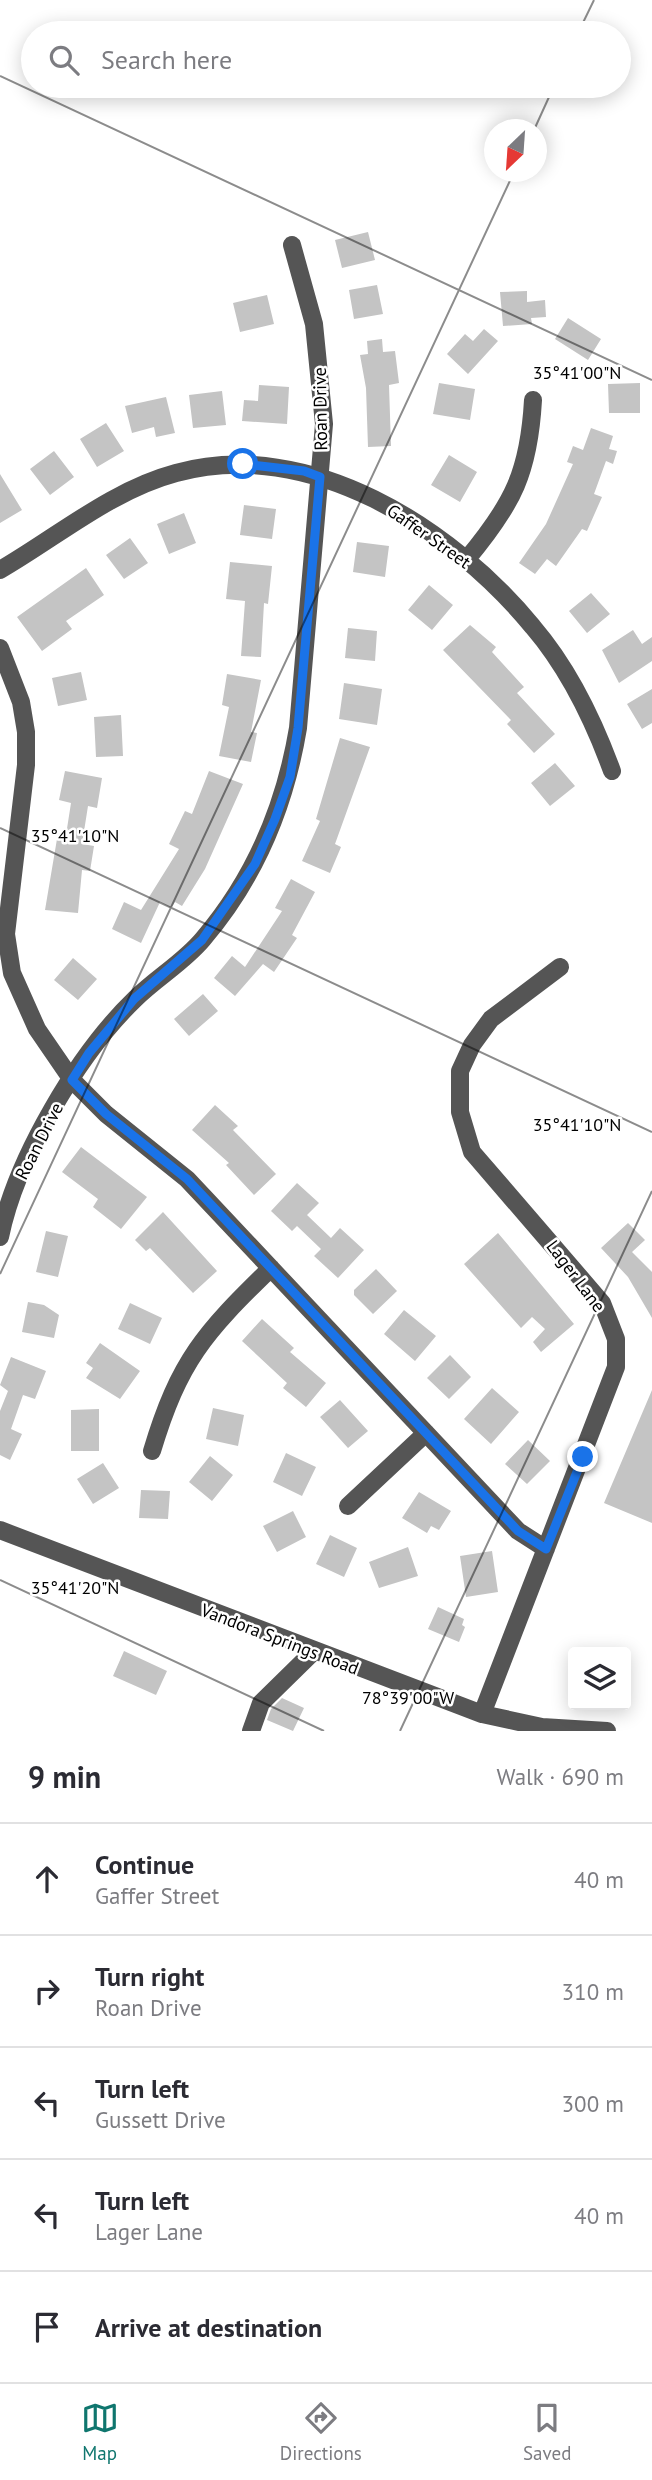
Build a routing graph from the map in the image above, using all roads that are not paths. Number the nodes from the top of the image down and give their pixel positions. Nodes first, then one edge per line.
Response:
1 (292, 245) dead end
2 (533, 400) dead end
3 (320, 477) junction
4 (467, 559) junction
5 (0, 570) edge
6 (0, 648) edge
7 (612, 771) dead end
8 (561, 967) dead end
9 (6, 975) edge
10 (72, 1080) junction
11 (0, 1237) edge
12 (271, 1268) junction
13 (426, 1433) junction
14 (152, 1451) dead end
15 (348, 1506) dead end
16 (0, 1530) edge
17 (546, 1549) junction
18 (313, 1652) junction
19 (482, 1714) junction
20 (251, 1731) edge
21 (607, 1731) edge

1 - 3 street, Roan Drive
2 - 4 street
3 - 4 street, Gaffer Street
3 - 5 street, Gaffer Street
3 - 10 street, Roan Drive
4 - 7 street, Gaffer Street
6 - 9 street
8 - 17 street, Lager Lane
9 - 10 street
10 - 11 street, Roan Drive
10 - 12 street
12 - 13 street
12 - 14 street
13 - 15 street
13 - 17 street
16 - 18 street, Vandora Springs Road
17 - 19 street, Lager Lane
18 - 19 street, Vandora Springs Road
18 - 20 street
19 - 21 street, Vandora Springs Road

